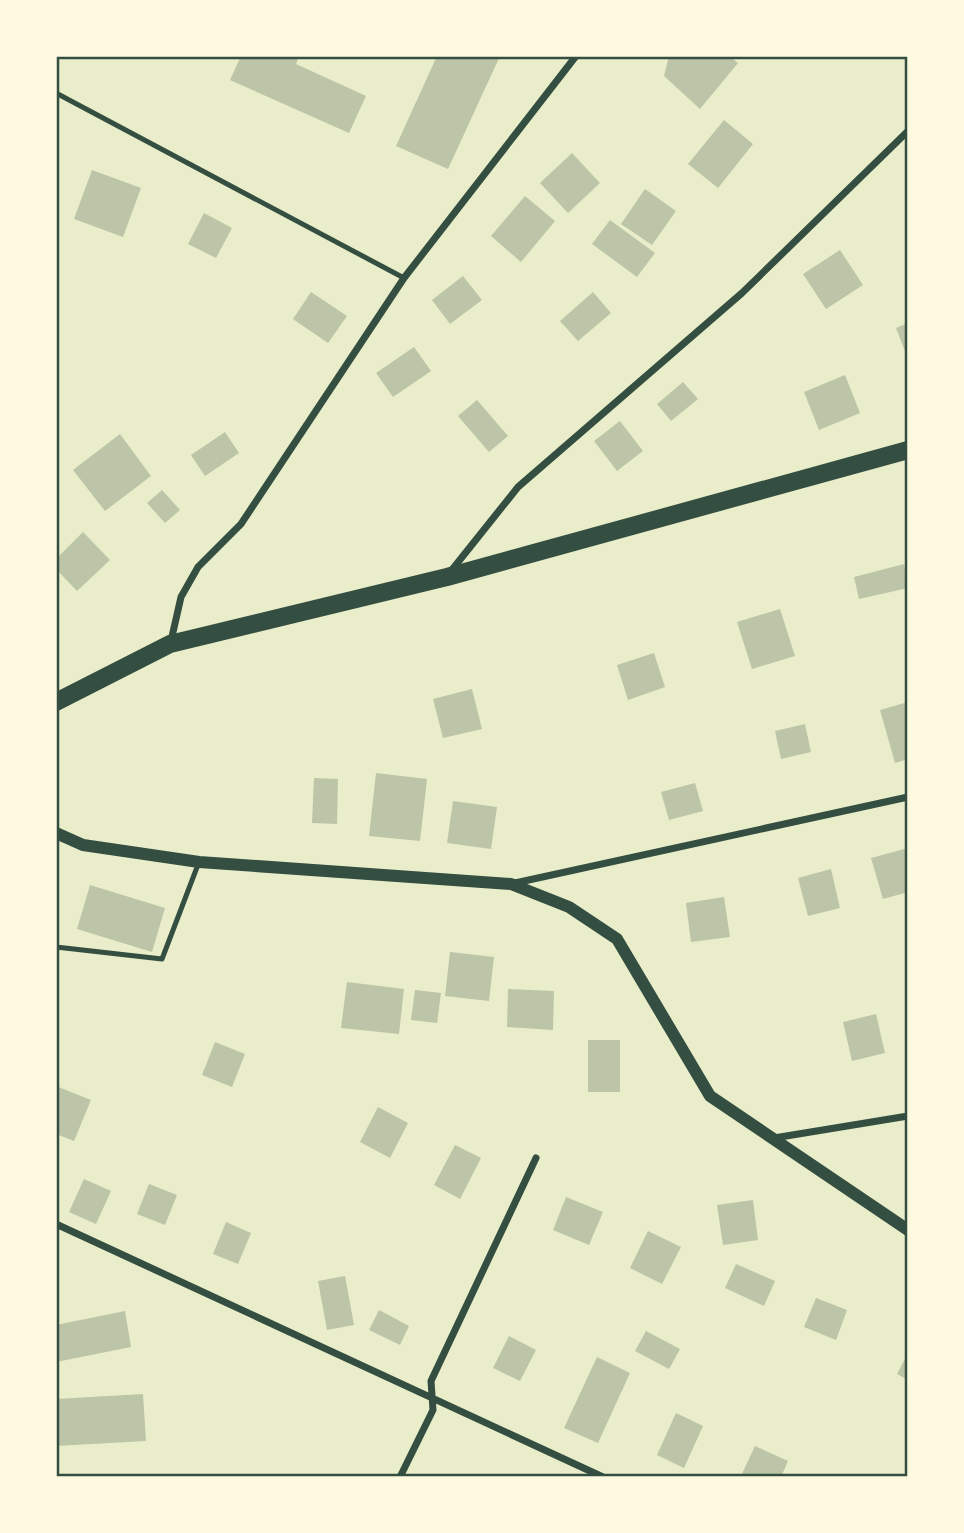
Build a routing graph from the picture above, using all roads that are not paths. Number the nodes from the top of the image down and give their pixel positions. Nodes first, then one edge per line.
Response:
1 (576, 56) edge
2 (56, 93) edge
3 (908, 131) edge
4 (404, 278) junction
5 (908, 450) edge
6 (447, 577) junction
7 (170, 644) junction
8 (56, 702) edge
9 (908, 797) edge
10 (56, 833) edge
11 (199, 862) junction
12 (511, 884) junction
13 (56, 947) edge
14 (908, 1116) edge
15 (770, 1139) junction
16 (536, 1158) dead end
17 (56, 1224) edge
18 (908, 1230) edge
19 (432, 1400) junction
20 (400, 1477) edge
21 (603, 1477) edge

1 - 4 street
2 - 4 lane
3 - 6 street
4 - 7 street
5 - 6 main road
6 - 7 main road
7 - 8 main road
9 - 12 street
10 - 11 street
11 - 12 street
11 - 13 lane
12 - 15 street
14 - 15 street
15 - 18 street
16 - 19 street
17 - 19 street
19 - 20 street
19 - 21 street

